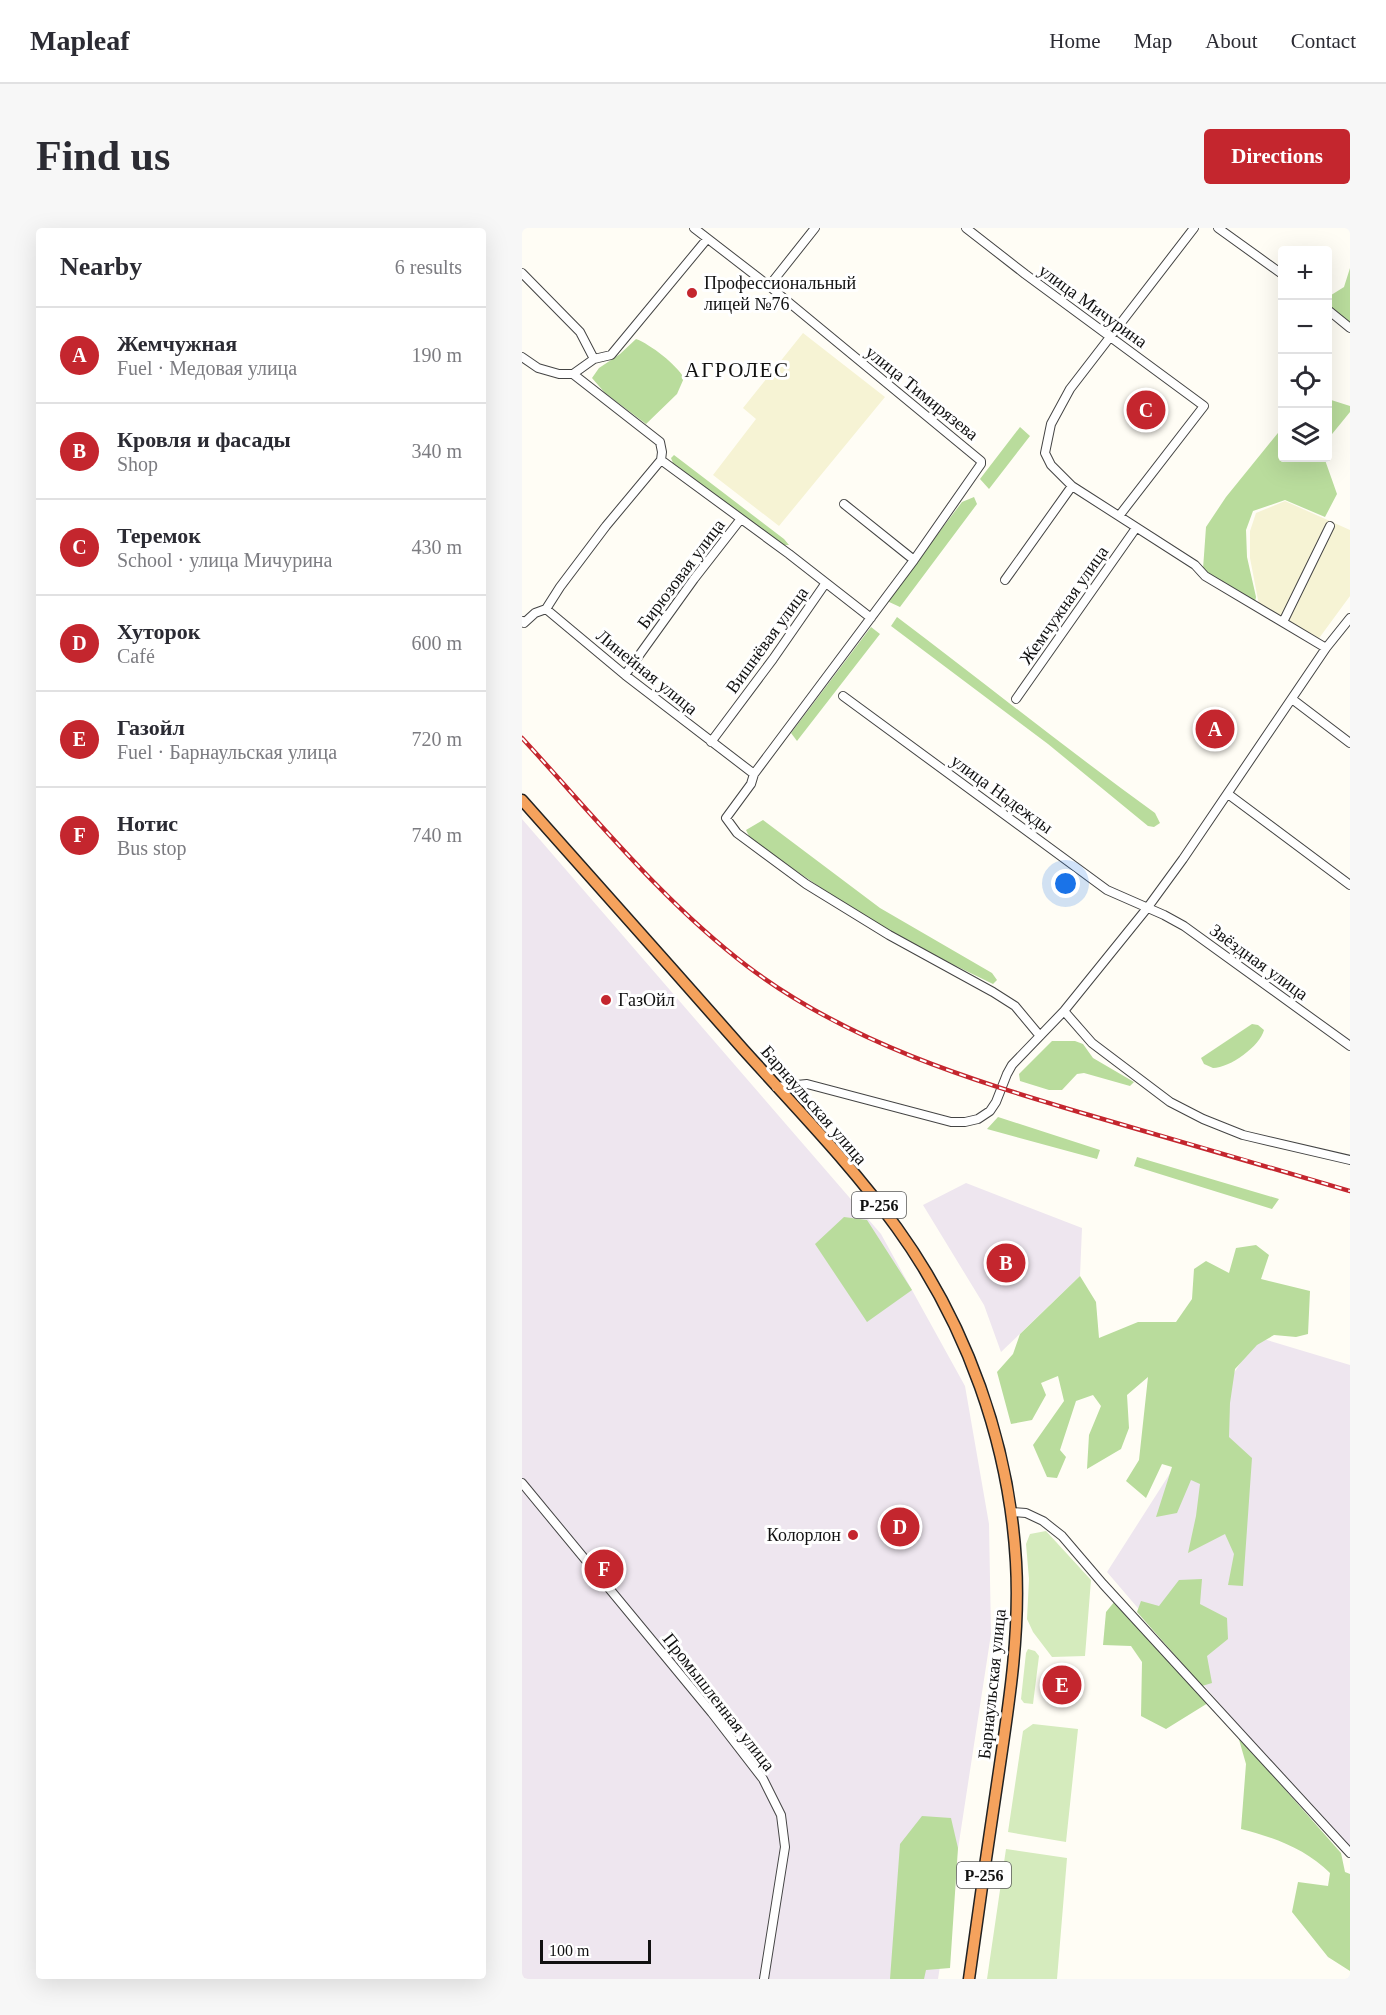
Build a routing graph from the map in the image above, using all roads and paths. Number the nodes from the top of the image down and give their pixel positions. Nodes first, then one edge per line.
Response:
1 (694, 228) edge
2 (815, 228) edge
3 (966, 228) edge
4 (1194, 228) edge
5 (1218, 228) edge
6 (706, 238) junction
7 (1278, 271) edge
8 (522, 273) edge
9 (769, 286) junction
10 (1332, 313) edge
11 (1350, 328) edge
12 (1111, 337) junction
13 (522, 357) edge
14 (594, 359) junction
15 (573, 374) junction
16 (660, 460) junction
17 (1072, 486) junction
18 (844, 504) dead end
19 (1119, 516) junction
20 (740, 520) junction
21 (1330, 526) dead end
22 (1136, 528) junction
23 (914, 560) junction
24 (1005, 580) dead end
25 (825, 584) junction
26 (546, 609) junction
27 (871, 618) junction
28 (1350, 618) edge
29 (522, 621) edge
30 (1283, 622) junction
31 (1326, 648) junction
32 (625, 675) junction
33 (843, 696) dead end
34 (1016, 699) dead end
35 (1292, 699) junction
36 (711, 742) junction
37 (1350, 743) edge
38 (754, 774) junction
39 (1228, 794) junction
40 (522, 800) edge
41 (1350, 885) edge
42 (1148, 907) junction
43 (1064, 1011) junction
44 (1040, 1036) junction
45 (1350, 1046) edge
46 (776, 1087) junction
47 (1350, 1160) edge
48 (522, 1484) edge
49 (1011, 1512) junction
50 (1350, 1853) edge
51 (764, 1979) edge
52 (969, 1979) edge

1 - 6 street, улица Тимирязева
2 - 9 street
3 - 12 street, улица Мичурина
4 - 12 street
5 - 7 street
6 - 9 street, улица Тимирязева
6 - 14 street
8 - 14 street
9 - 23 street, улица Тимирязева
10 - 11 street
12 - 17 street
12 - 19 street, улица Мичурина
13 - 15 street
14 - 15 street
15 - 16 street
16 - 20 street
16 - 26 street
17 - 19 street
17 - 24 street
18 - 23 street
19 - 22 street
20 - 25 street
20 - 32 street, Бирюзовая улица
21 - 30 street
22 - 30 street
22 - 34 street, Жемчужная улица
23 - 27 street, улица Тимирязева
25 - 27 street
25 - 36 street, Вишнёвая улица
26 - 29 street
26 - 32 street, Линейная улица
27 - 38 street, улица Тимирязева
28 - 31 street
30 - 31 street
31 - 35 street
32 - 36 street, Линейная улица
33 - 42 street, улица Надежды
35 - 37 street
35 - 39 street
36 - 38 street, Линейная улица
38 - 44 street, улица Тимирязева
39 - 41 street
39 - 42 street
40 - 46 highway, Барнаульская улица / Р-256
42 - 43 street
42 - 45 street, Звёздная улица
43 - 44 street
43 - 47 street
44 - 46 street
46 - 49 highway, Барнаульская улица / Р-256
48 - 51 street, Промышленная улица
49 - 50 street
49 - 52 highway, Барнаульская улица / Р-256

